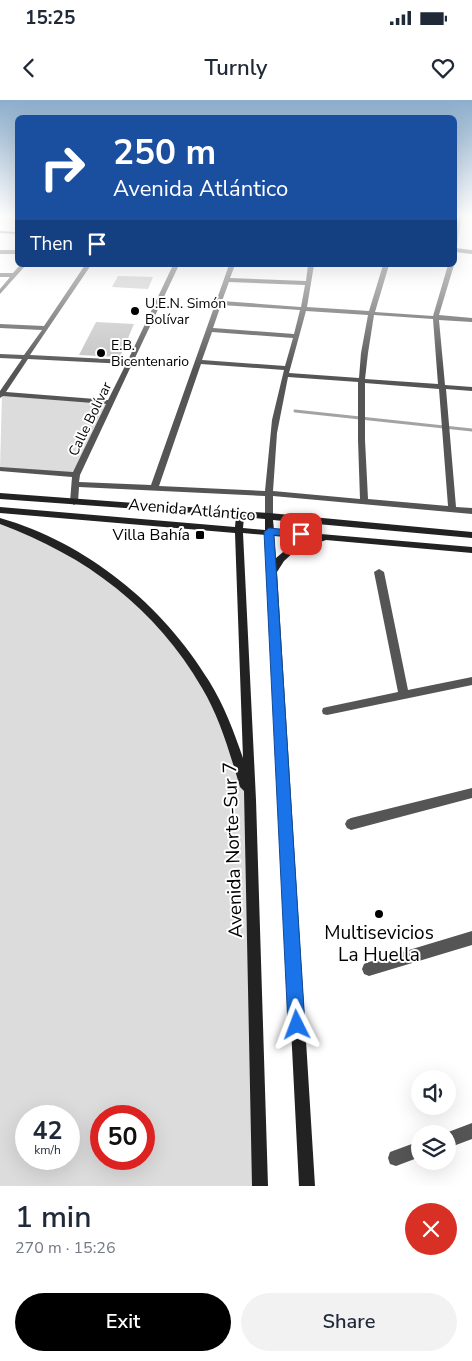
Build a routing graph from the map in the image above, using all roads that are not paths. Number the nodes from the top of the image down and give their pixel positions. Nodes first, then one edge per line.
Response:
1 (21, 268) edge
2 (86, 268) edge
3 (175, 268) edge
4 (231, 268) edge
5 (311, 268) edge
6 (385, 268) edge
7 (449, 268) edge
8 (0, 275) edge
9 (14, 275) junction
10 (227, 280) junction
11 (308, 283) junction
12 (0, 292) edge
13 (219, 304) junction
14 (303, 309) junction
15 (371, 313) junction
16 (436, 317) junction
17 (472, 320) edge
18 (0, 326) edge
19 (47, 328) junction
20 (211, 330) junction
21 (297, 336) junction
22 (0, 356) edge
23 (27, 358) junction
24 (132, 362) junction
25 (200, 362) junction
26 (288, 371) junction
27 (362, 380) junction
28 (441, 387) junction
29 (472, 389) edge
30 (1, 395) edge
31 (111, 402) junction
32 (0, 469) edge
33 (76, 475) junction
34 (76, 484) junction
35 (154, 488) junction
36 (269, 493) junction
37 (0, 496) edge
38 (364, 501) junction
39 (74, 502) junction
40 (452, 509) junction
41 (0, 510) edge
42 (472, 511) edge
43 (240, 514) junction
44 (269, 516) junction
45 (0, 521) edge
46 (239, 529) junction
47 (269, 532) junction
48 (472, 535) edge
49 (343, 538) junction
50 (472, 550) edge
51 (379, 572) dead end
52 (271, 574) junction
53 (472, 682) edge
54 (404, 696) junction
55 (327, 712) dead end
56 (472, 793) edge
57 (250, 800) junction
58 (351, 824) dead end
59 (472, 938) edge
60 (369, 969) dead end
61 (472, 1131) edge
62 (456, 1137) edge
63 (411, 1152) edge
64 (396, 1158) dead end
65 (260, 1186) edge
66 (307, 1186) edge

1 - 9 street
2 - 19 street
3 - 24 street, Calle Bolívar
4 - 10 street
5 - 11 street
6 - 15 street
7 - 16 street
8 - 9 street
9 - 12 street
10 - 11 street
10 - 13 street
11 - 14 street
13 - 14 street
13 - 20 street
14 - 15 street
14 - 21 street
15 - 16 street
15 - 27 street
16 - 17 street
16 - 28 street
18 - 19 street
19 - 23 street
20 - 21 street
20 - 25 street
21 - 26 street
22 - 23 street
23 - 24 street
23 - 30 street
24 - 31 street, Calle Bolívar
25 - 26 street
25 - 35 street
26 - 27 street
26 - 36 street
27 - 28 street
27 - 38 street
28 - 29 street
28 - 40 street
30 - 31 street
31 - 33 street, Calle Bolívar
32 - 33 street
33 - 34 street
34 - 35 street
34 - 39 street
35 - 36 street
36 - 38 street
36 - 44 street
37 - 39 main road, Avenida Atlántico
38 - 40 street
39 - 43 main road, Avenida Atlántico
40 - 42 street
41 - 46 main road, Avenida Atlántico
43 - 44 main road, Avenida Atlántico
43 - 46 main road, Avenida Norte-Sur 7
44 - 47 main road
44 - 48 main road, Avenida Atlántico
45 - 57 main road
46 - 47 main road, Avenida Atlántico
46 - 57 main road, Avenida Norte-Sur 7
47 - 49 main road, Avenida Atlántico
47 - 52 main road
49 - 50 main road, Avenida Atlántico
49 - 52 main road
51 - 54 street
52 - 66 main road
53 - 54 street
54 - 55 street
56 - 58 street
57 - 65 main road, Avenida Norte-Sur 7
59 - 60 street
61 - 62 street
63 - 64 street

